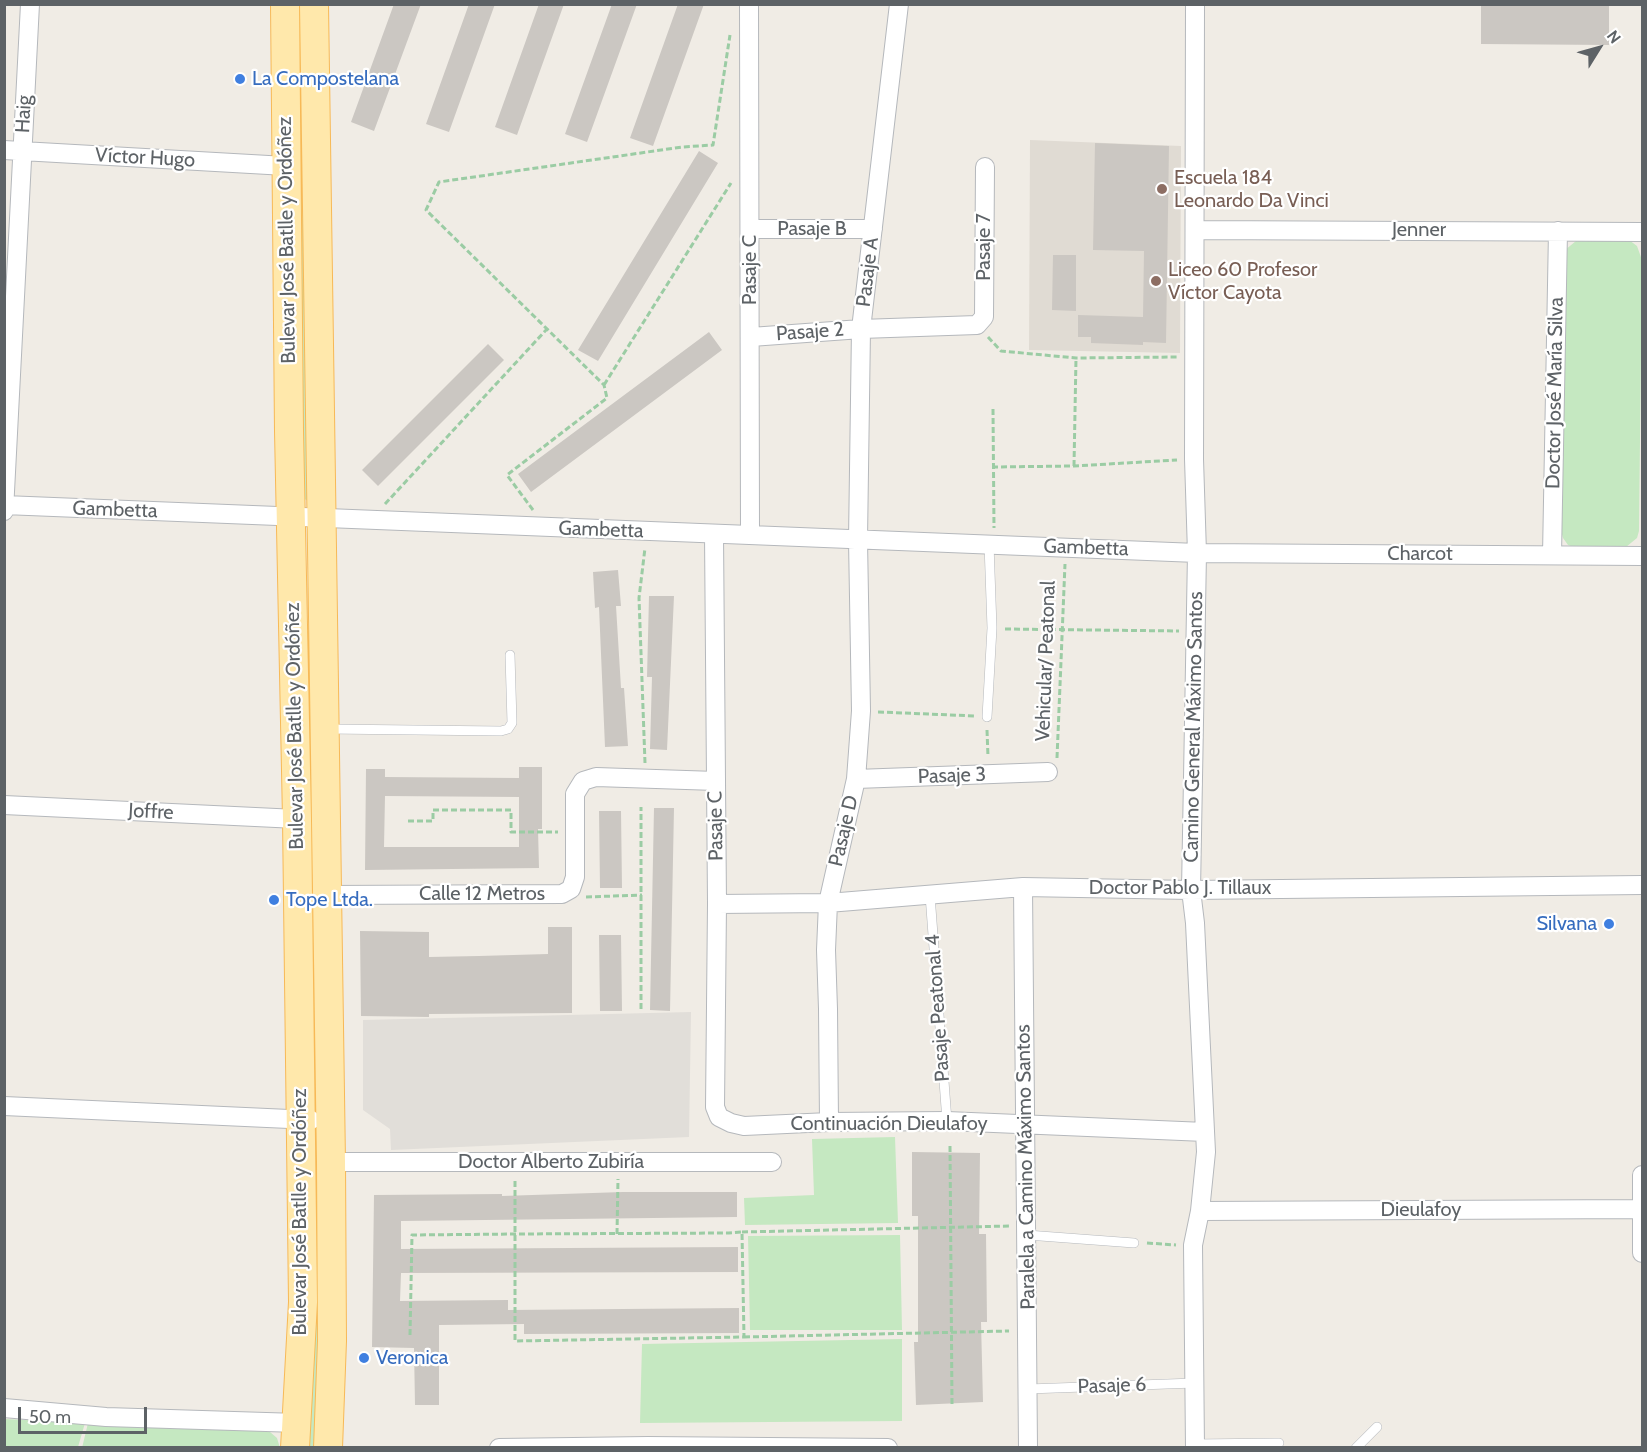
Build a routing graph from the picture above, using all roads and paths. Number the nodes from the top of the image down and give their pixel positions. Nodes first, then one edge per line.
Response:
1 (30, 4) edge
2 (285, 4) edge
3 (314, 4) edge
4 (749, 4) edge
5 (899, 4) edge
6 (1195, 4) edge
7 (731, 29) dead end
8 (13, 151) edge
9 (748, 156) junction
10 (286, 166) junction
11 (985, 167) dead end
12 (750, 229) junction
13 (873, 229) junction
14 (1196, 230) junction
15 (1558, 231) junction
16 (1642, 231) edge
17 (977, 325) junction
18 (547, 329) junction
19 (861, 329) junction
20 (751, 337) junction
21 (1194, 356) junction
22 (1076, 358) junction
23 (604, 385) junction
24 (993, 409) dead end
25 (1194, 459) junction
26 (1074, 466) junction
27 (992, 467) junction
28 (384, 505) dead end
29 (5, 506) edge
30 (4, 512) edge
31 (291, 518) junction
32 (321, 519) junction
33 (520, 526) junction
34 (647, 531) junction
35 (714, 534) junction
36 (750, 535) junction
37 (858, 540) junction
38 (992, 544) junction
39 (1065, 547) junction
40 (1197, 553) junction
41 (1552, 555) junction
42 (1642, 556) edge
43 (992, 628) junction
44 (1063, 630) junction
45 (1194, 631) junction
46 (510, 655) dead end
47 (861, 711) junction
48 (987, 717) junction
49 (325, 729) junction
50 (1048, 772) joint
51 (988, 775) junction
52 (645, 779) junction
53 (856, 779) junction
54 (716, 781) junction
55 (4, 805) edge
56 (641, 807) dead end
57 (297, 819) junction
58 (408, 821) dead end
59 (575, 832) junction
60 (1642, 885) edge
61 (1023, 887) junction
62 (571, 889) junction
63 (1191, 890) junction
64 (327, 895) junction
65 (642, 895) junction
66 (930, 895) junction
67 (828, 903) junction
68 (717, 904) junction
69 (641, 1010) dead end
70 (4, 1106) edge
71 (719, 1117) joint
72 (300, 1119) junction
73 (329, 1120) junction
74 (947, 1121) junction
75 (829, 1122) junction
76 (1026, 1124) junction
77 (1205, 1132) junction
78 (950, 1146) dead end
79 (331, 1162) junction
80 (515, 1162) junction
81 (618, 1162) junction
82 (772, 1162) dead end
83 (1642, 1175) edge
84 (1642, 1209) edge
85 (1200, 1212) junction
86 (1010, 1226) dead end
87 (951, 1228) junction
88 (742, 1232) junction
89 (515, 1234) junction
90 (616, 1234) junction
91 (1027, 1235) junction
92 (1134, 1243) joint
93 (1193, 1245) junction
94 (1642, 1254) edge
95 (1009, 1332) dead end
96 (952, 1333) junction
97 (410, 1335) dead end
98 (744, 1337) junction
99 (1195, 1383) junction
100 (1029, 1389) junction
101 (952, 1404) dead end
102 (4, 1408) edge
103 (1377, 1427) dead end
104 (296, 1436) edge
105 (1279, 1443) dead end
106 (1196, 1446) edge
107 (568, 1447) edge
108 (847, 1447) edge
109 (328, 1448) edge
110 (499, 1448) edge
111 (888, 1448) edge
112 (1028, 1448) edge
113 (1356, 1448) edge

1 - 8 street, Haig
2 - 10 main road, Bulevar José Batlle y Ordóñez
3 - 32 main road, Bulevar José Batlle y Ordóñez
4 - 9 street, Pasaje C
5 - 13 street, Pasaje A
6 - 14 street, Camino General Máximo Santos
7 - 18 path
8 - 10 street, Víctor Hugo
8 - 29 street, Haig
9 - 12 street, Pasaje C
9 - 23 path
10 - 31 main road, Bulevar José Batlle y Ordóñez
11 - 17 street, Pasaje 7
12 - 13 street, Pasaje B
12 - 20 street, Pasaje C
13 - 19 street, Pasaje A
14 - 15 street, Jenner
14 - 21 street, Camino General Máximo Santos
15 - 16 street, Jenner
15 - 41 street, Doctor José María Silva
17 - 19 street, Pasaje 2
17 - 22 path
18 - 23 path
18 - 28 path
19 - 20 street, Pasaje 2
19 - 37 street, Pasaje A
20 - 36 street, Pasaje C
21 - 22 path
21 - 25 street, Camino General Máximo Santos
22 - 26 path
23 - 33 path
24 - 27 path
25 - 26 path
25 - 40 street, Camino General Máximo Santos
26 - 27 path
27 - 38 path
29 - 30 street, Haig
29 - 31 street, Gambetta
31 - 32 street, Gambetta
31 - 57 main road, Bulevar José Batlle y Ordóñez
32 - 33 street, Gambetta
32 - 49 main road, Bulevar José Batlle y Ordóñez
33 - 34 street, Gambetta
34 - 35 street, Gambetta
34 - 52 path
35 - 36 street, Gambetta
35 - 54 street, Pasaje C
36 - 37 street, Gambetta
37 - 38 street, Gambetta
37 - 47 street, Pasaje D
38 - 39 street, Gambetta
38 - 43 lane
39 - 40 street, Gambetta
39 - 44 path, Vehicular/ Peatonal
40 - 41 street, Charcot
40 - 45 street, Camino General Máximo Santos
41 - 42 street, Charcot
43 - 44 path
43 - 48 lane
44 - 45 path
44 - 50 path, Vehicular/ Peatonal
45 - 63 street, Camino General Máximo Santos
46 - 49 lane
47 - 48 path
47 - 53 street, Pasaje D
48 - 51 path
49 - 64 main road, Bulevar José Batlle y Ordóñez
50 - 51 street, Pasaje 3
51 - 53 street, Pasaje 3
52 - 54 street, Calle 12 Metros
52 - 59 street, Calle 12 Metros
53 - 67 street, Pasaje D
54 - 68 street, Pasaje C
55 - 57 street, Joffre
56 - 65 path
57 - 72 main road, Bulevar José Batlle y Ordóñez
58 - 59 path
59 - 62 street, Calle 12 Metros
60 - 63 street, Doctor Pablo J. Tillaux
61 - 63 street, Doctor Pablo J. Tillaux
61 - 66 street, Doctor Pablo J. Tillaux
61 - 76 street, Paralela a Camino Máximo Santos
62 - 64 street, Calle 12 Metros
62 - 65 path
63 - 77 street, Camino General Máximo Santos
64 - 73 main road, Bulevar José Batlle y Ordóñez
65 - 69 path
66 - 67 street, Doctor Pablo J. Tillaux
66 - 74 lane, Pasaje Peatonal 4
67 - 68 street, Doctor Pablo J. Tillaux
67 - 75 street, Pasaje D
68 - 71 street, Pasaje C
70 - 72 street
71 - 75 street, Continuación Dieulafoy
72 - 73 street
72 - 104 main road, Bulevar José Batlle y Ordóñez
73 - 79 main road, Bulevar José Batlle y Ordóñez
74 - 75 street, Continuación Dieulafoy
74 - 76 street, Continuación Dieulafoy
76 - 77 street, Continuación Dieulafoy
76 - 91 street, Paralela a Camino Máximo Santos
77 - 85 street, Camino General Máximo Santos
78 - 87 path
79 - 80 street, Doctor Alberto Zubiría
79 - 109 main road, Bulevar José Batlle y Ordóñez
80 - 81 street, Doctor Alberto Zubiría
80 - 89 path
81 - 82 street, Doctor Alberto Zubiría
81 - 90 path
83 - 84 street
84 - 85 street, Dieulafoy
84 - 94 street
85 - 93 street, Camino General Máximo Santos
86 - 87 path
87 - 88 path
87 - 96 path
88 - 90 path
88 - 98 path
89 - 90 path
89 - 97 path
89 - 98 path
91 - 92 lane
91 - 100 street, Paralela a Camino Máximo Santos
92 - 93 path
93 - 99 street, Camino General Máximo Santos
95 - 96 path
96 - 98 path
96 - 101 path
99 - 100 lane, Pasaje 6
99 - 106 street, Camino General Máximo Santos
100 - 112 street, Paralela a Camino Máximo Santos
102 - 104 street
103 - 113 lane
105 - 106 lane
107 - 108 street
107 - 110 street
108 - 111 street

